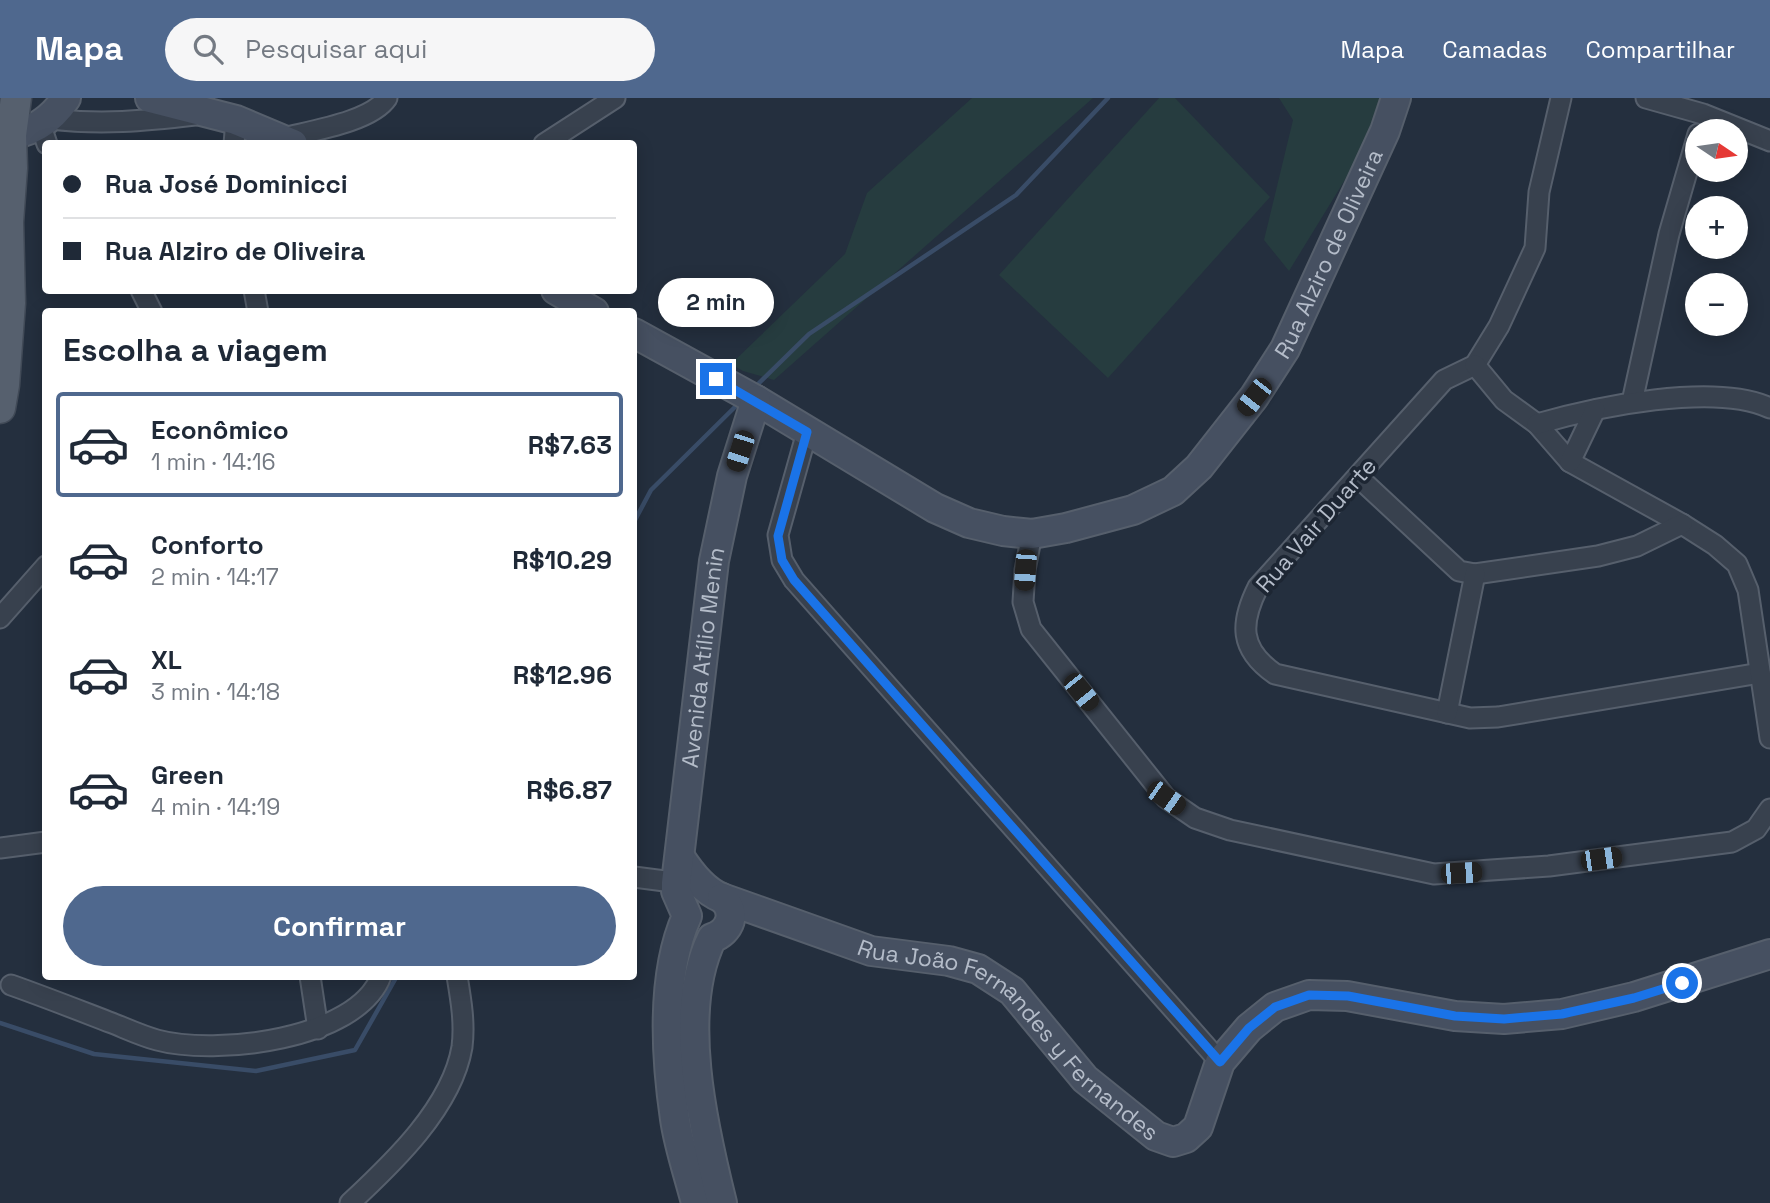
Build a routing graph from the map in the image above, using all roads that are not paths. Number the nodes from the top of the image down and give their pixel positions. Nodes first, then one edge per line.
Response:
1 (16, 98) edge
2 (150, 98) edge
3 (387, 98) edge
4 (615, 98) edge
5 (1396, 98) edge
6 (1561, 98) edge
7 (1646, 98) edge
8 (57, 114) edge
9 (207, 114) junction
10 (1701, 119) edge
11 (235, 132) edge
12 (1748, 134) edge
13 (6, 135) edge
14 (282, 140) edge
15 (291, 140) edge
16 (550, 140) edge
17 (1770, 141) edge
18 (1685, 176) edge
19 (0, 192) edge
20 (8, 222) junction
21 (563, 294) edge
22 (587, 308) edge
23 (637, 335) edge
24 (1475, 365) junction
25 (748, 397) junction
26 (1632, 402) junction
27 (0, 408) edge
28 (1770, 408) edge
29 (1595, 410) junction
30 (1537, 424) junction
31 (807, 432) junction
32 (1570, 462) junction
33 (1358, 477) junction
34 (1682, 524) junction
35 (1032, 534) junction
36 (42, 571) edge
37 (1475, 574) junction
38 (0, 618) edge
39 (1760, 673) junction
40 (1447, 713) junction
41 (1770, 737) edge
42 (1770, 809) edge
43 (42, 843) edge
44 (0, 848) edge
45 (678, 870) junction
46 (637, 877) edge
47 (713, 893) junction
48 (687, 916) junction
49 (787, 920) junction
50 (717, 937) junction
51 (1770, 954) edge
52 (311, 980) edge
53 (380, 980) edge
54 (458, 980) edge
55 (11, 985) dead end
56 (318, 1029) junction
57 (1220, 1062) junction
58 (350, 1203) edge
59 (696, 1203) edge
60 (722, 1203) edge

1 - 13 main road
2 - 9 street
3 - 15 street
4 - 16 street
5 - 35 street, Rua Alziro de Oliveira
6 - 24 street
7 - 10 street
8 - 9 street
8 - 13 street
9 - 11 street
11 - 14 street
12 - 17 street
13 - 20 main road
18 - 26 street
19 - 20 main road
20 - 27 main road
21 - 22 street
23 - 25 street, Rua Alziro de Oliveira
24 - 30 street
24 - 33 street, Rua Vair Duarte
25 - 31 street, Rua Alziro de Oliveira
25 - 45 street, Avenida Atílio Menin
26 - 28 street
26 - 29 street
29 - 30 street
29 - 32 street
30 - 32 street
31 - 35 street, Rua Alziro de Oliveira
31 - 57 street
32 - 34 street
33 - 37 street
33 - 40 street, Rua Vair Duarte
34 - 37 street
34 - 39 street
35 - 42 street
36 - 38 street
37 - 40 street
39 - 40 street, Rua Vair Duarte
39 - 41 street
43 - 44 street
45 - 46 street
45 - 47 street
45 - 48 street, Avenida Atílio Menin
47 - 48 street
47 - 49 street
47 - 50 street
48 - 50 street
48 - 59 street
49 - 50 street
49 - 57 street, Rua João Fernandes y Fernandes
50 - 60 street
51 - 57 street
52 - 56 street
53 - 56 street
54 - 58 street
55 - 56 street

